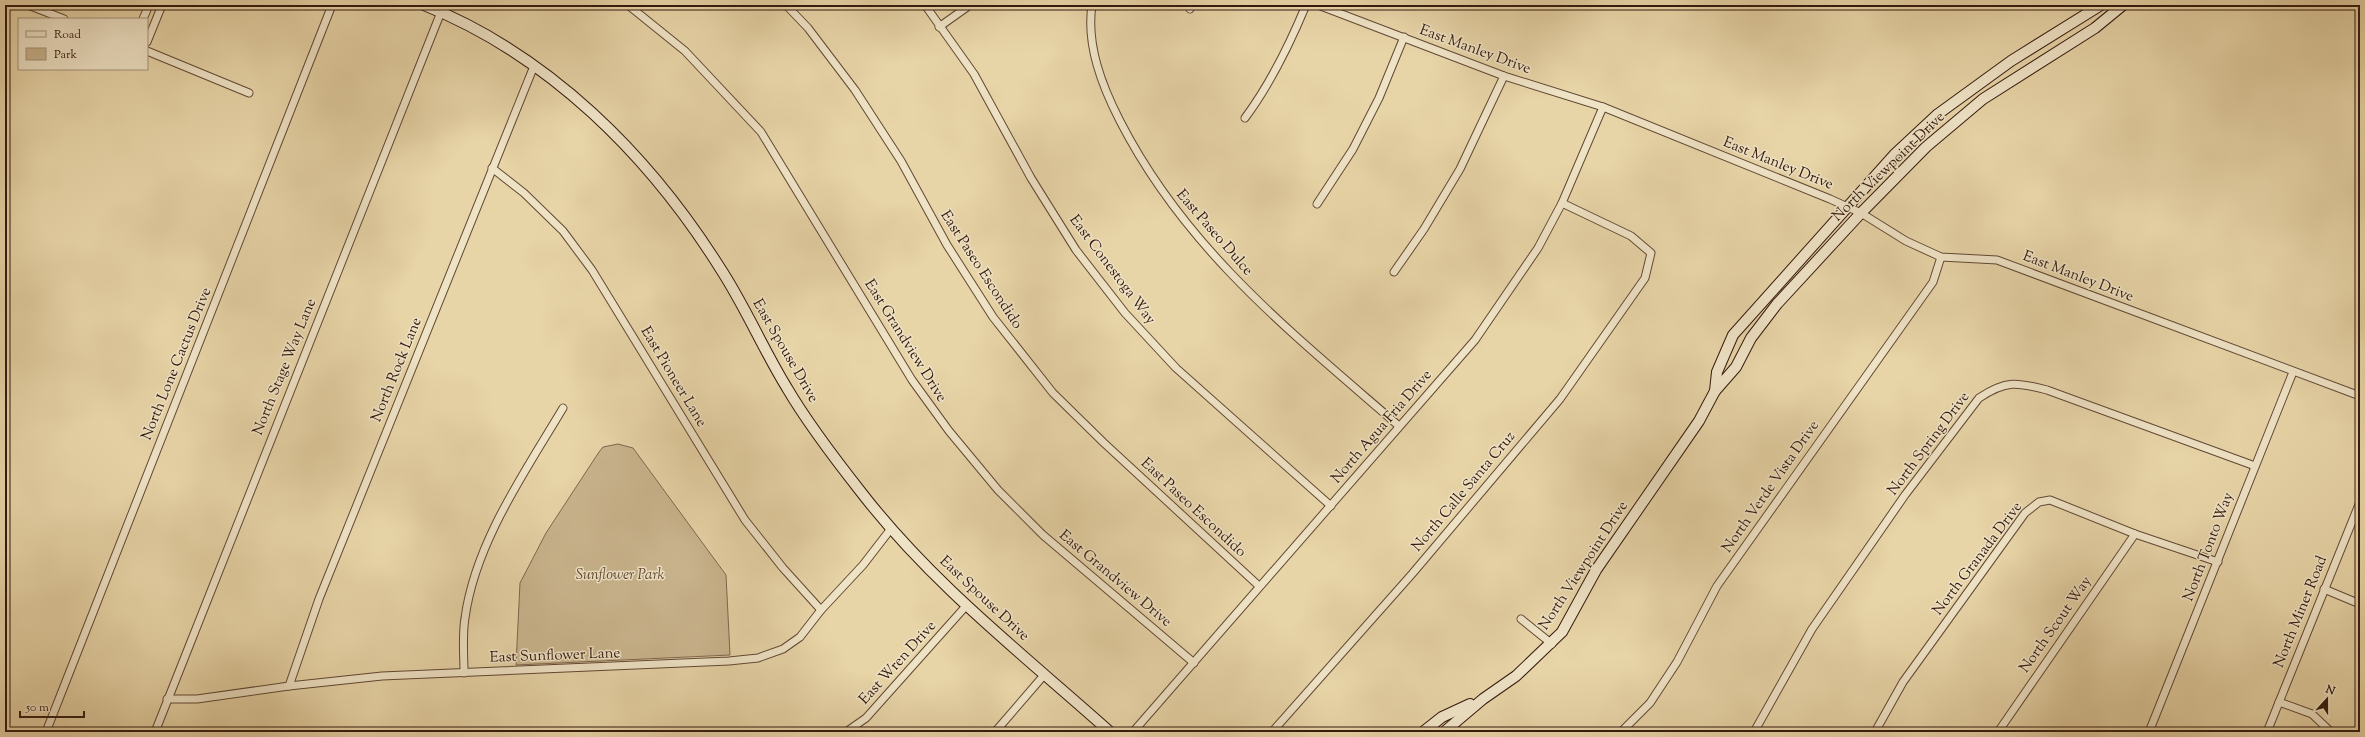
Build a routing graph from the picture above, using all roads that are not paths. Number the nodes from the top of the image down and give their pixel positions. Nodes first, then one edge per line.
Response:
1 (28, 5) edge
2 (149, 5) edge
3 (162, 5) edge
4 (332, 5) edge
5 (424, 5) edge
6 (628, 5) edge
7 (786, 5) edge
8 (925, 5) edge
9 (970, 5) edge
10 (1092, 5) edge
11 (1306, 5) edge
12 (1318, 5) edge
13 (2101, 5) edge
14 (2124, 5) edge
15 (441, 12) junction
16 (61, 18) edge
17 (143, 18) edge
18 (939, 27) junction
19 (1404, 37) junction
20 (148, 40) edge
21 (148, 51) edge
22 (534, 66) junction
23 (1504, 76) junction
24 (249, 93) dead end
25 (1603, 107) junction
26 (1245, 118) dead end
27 (492, 168) junction
28 (1562, 203) junction
29 (1317, 204) dead end
30 (1847, 207) junction
31 (1861, 213) junction
32 (1941, 257) junction
33 (1394, 272) dead end
34 (2293, 372) junction
35 (1715, 391) junction
36 (2360, 396) edge
37 (563, 408) dead end
38 (1399, 426) junction
39 (2255, 466) junction
40 (2360, 502) edge
41 (1331, 506) junction
42 (890, 530) junction
43 (2135, 534) junction
44 (2218, 562) junction
45 (1259, 586) junction
46 (2324, 589) junction
47 (2360, 604) edge
48 (966, 606) junction
49 (821, 610) junction
50 (1521, 619) dead end
51 (1552, 644) junction
52 (1194, 663) junction
53 (464, 673) junction
54 (1045, 674) junction
55 (288, 686) junction
56 (167, 699) junction
57 (1483, 699) junction
58 (2279, 702) junction
59 (46, 732) edge
60 (155, 732) edge
61 (846, 732) edge
62 (995, 732) edge
63 (1110, 732) edge
64 (1133, 732) edge
65 (1272, 732) edge
66 (1423, 732) edge
67 (1444, 732) edge
68 (1621, 732) edge
69 (1754, 732) edge
70 (1875, 732) edge
71 (1998, 732) edge
72 (2149, 732) edge
73 (2267, 732) edge
74 (2331, 732) edge

1 - 16 street
2 - 17 street
3 - 20 street
4 - 59 street, North Lone Cactus Drive
5 - 15 main road, East Spouse Drive
6 - 52 street, East Grandview Drive
7 - 45 street, East Paseo Escondido
8 - 18 street, East Conestoga Way
9 - 18 street
10 - 38 street, East Paseo Dulce
11 - 26 street
12 - 19 street, East Manley Drive
13 - 30 main road, North Viewpoint Drive
14 - 31 main road, North Viewpoint Drive
15 - 22 main road, East Spouse Drive
15 - 56 street, North Stage Way Lane
18 - 41 street, East Conestoga Way
19 - 23 street, East Manley Drive
19 - 29 street
21 - 24 street
22 - 27 street, North Rock Lane
22 - 42 main road, East Spouse Drive
23 - 25 street, East Manley Drive
23 - 33 street
25 - 28 street, North Agua Fria Drive
25 - 30 street, East Manley Drive
27 - 49 street, East Pioneer Lane
27 - 55 street, North Rock Lane
28 - 38 street, North Agua Fria Drive
28 - 65 street, North Calle Santa Cruz
30 - 31 street, East Manley Drive
30 - 35 main road, North Viewpoint Drive
31 - 32 street, East Manley Drive
31 - 35 main road, North Viewpoint Drive
32 - 34 street, East Manley Drive
32 - 68 street, North Verde Vista Drive
34 - 36 street, East Manley Drive
34 - 39 street, North Tonto Way
35 - 51 main road, North Viewpoint Drive
37 - 53 street
38 - 41 street, North Agua Fria Drive
39 - 44 street, North Tonto Way
39 - 69 street, North Spring Drive
40 - 46 street, North Miner Road
41 - 45 street, North Agua Fria Drive
42 - 48 main road, East Spouse Drive
42 - 49 street, East Sunflower Lane
43 - 44 street, North Granada Drive
43 - 70 street, North Granada Drive
43 - 71 street, North Scout Way
44 - 72 street, North Tonto Way
45 - 52 street, North Agua Fria Drive
46 - 47 street
46 - 58 street, North Miner Road
48 - 54 main road, East Spouse Drive
48 - 61 street, East Wren Drive
49 - 53 street, East Sunflower Lane
50 - 51 street
51 - 57 main road, North Viewpoint Drive
52 - 64 street, North Agua Fria Drive
53 - 55 street, East Sunflower Lane
54 - 62 street
54 - 63 main road, East Spouse Drive
55 - 56 street, East Sunflower Lane
56 - 60 street, North Stage Way Lane
57 - 66 main road, North Viewpoint Drive
57 - 67 main road, North Viewpoint Drive
58 - 73 street, North Miner Road
58 - 74 street

